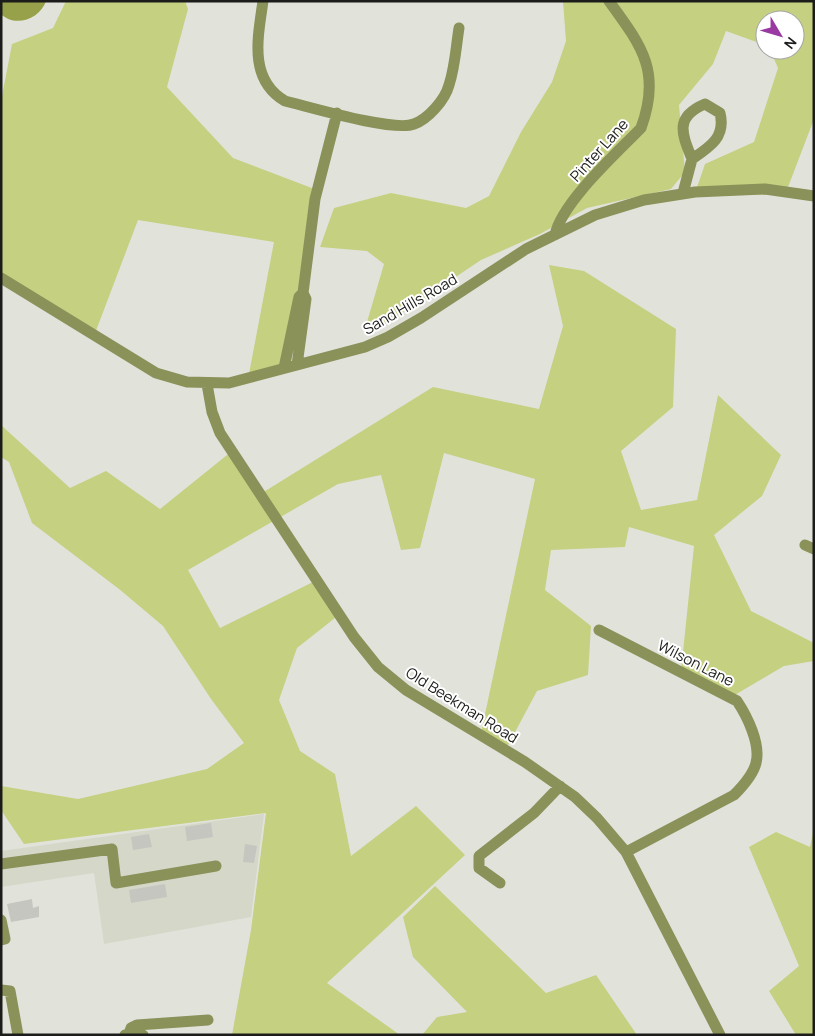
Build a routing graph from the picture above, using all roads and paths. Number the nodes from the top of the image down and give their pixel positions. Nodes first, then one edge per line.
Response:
1 (263, 1) edge
2 (609, 1) edge
3 (459, 28) dead end
4 (337, 113) junction
5 (692, 159) junction
6 (683, 194) junction
7 (814, 196) edge
8 (555, 235) junction
9 (1, 278) edge
10 (302, 293) junction
11 (297, 365) junction
12 (284, 368) junction
13 (207, 384) junction
14 (599, 630) dead end
15 (560, 786) junction
16 (626, 852) junction
17 (1, 864) edge
18 (216, 866) dead end
19 (500, 884) dead end
20 (1, 920) edge
21 (1, 940) edge
22 (1, 990) edge
23 (208, 1020) dead end
24 (129, 1034) edge
25 (18, 1035) edge
26 (125, 1035) edge
27 (143, 1035) edge
28 (720, 1035) edge

1 - 4 street
2 - 8 street, Pinter Lane
3 - 4 street
4 - 10 street
5 - 5 street
5 - 6 street
6 - 7 street, Sand Hills Road
6 - 8 street, Sand Hills Road
8 - 11 street, Sand Hills Road
9 - 13 street, Sand Hills Road
10 - 11 street
10 - 12 street
11 - 12 street, Sand Hills Road
12 - 13 street, Sand Hills Road
13 - 15 street, Old Beekman Road
14 - 16 street, Wilson Lane
15 - 16 street, Old Beekman Road
15 - 19 street
16 - 28 street, Old Beekman Road
17 - 18 street
20 - 21 street
22 - 25 street
23 - 24 street
24 - 26 street
24 - 27 street

